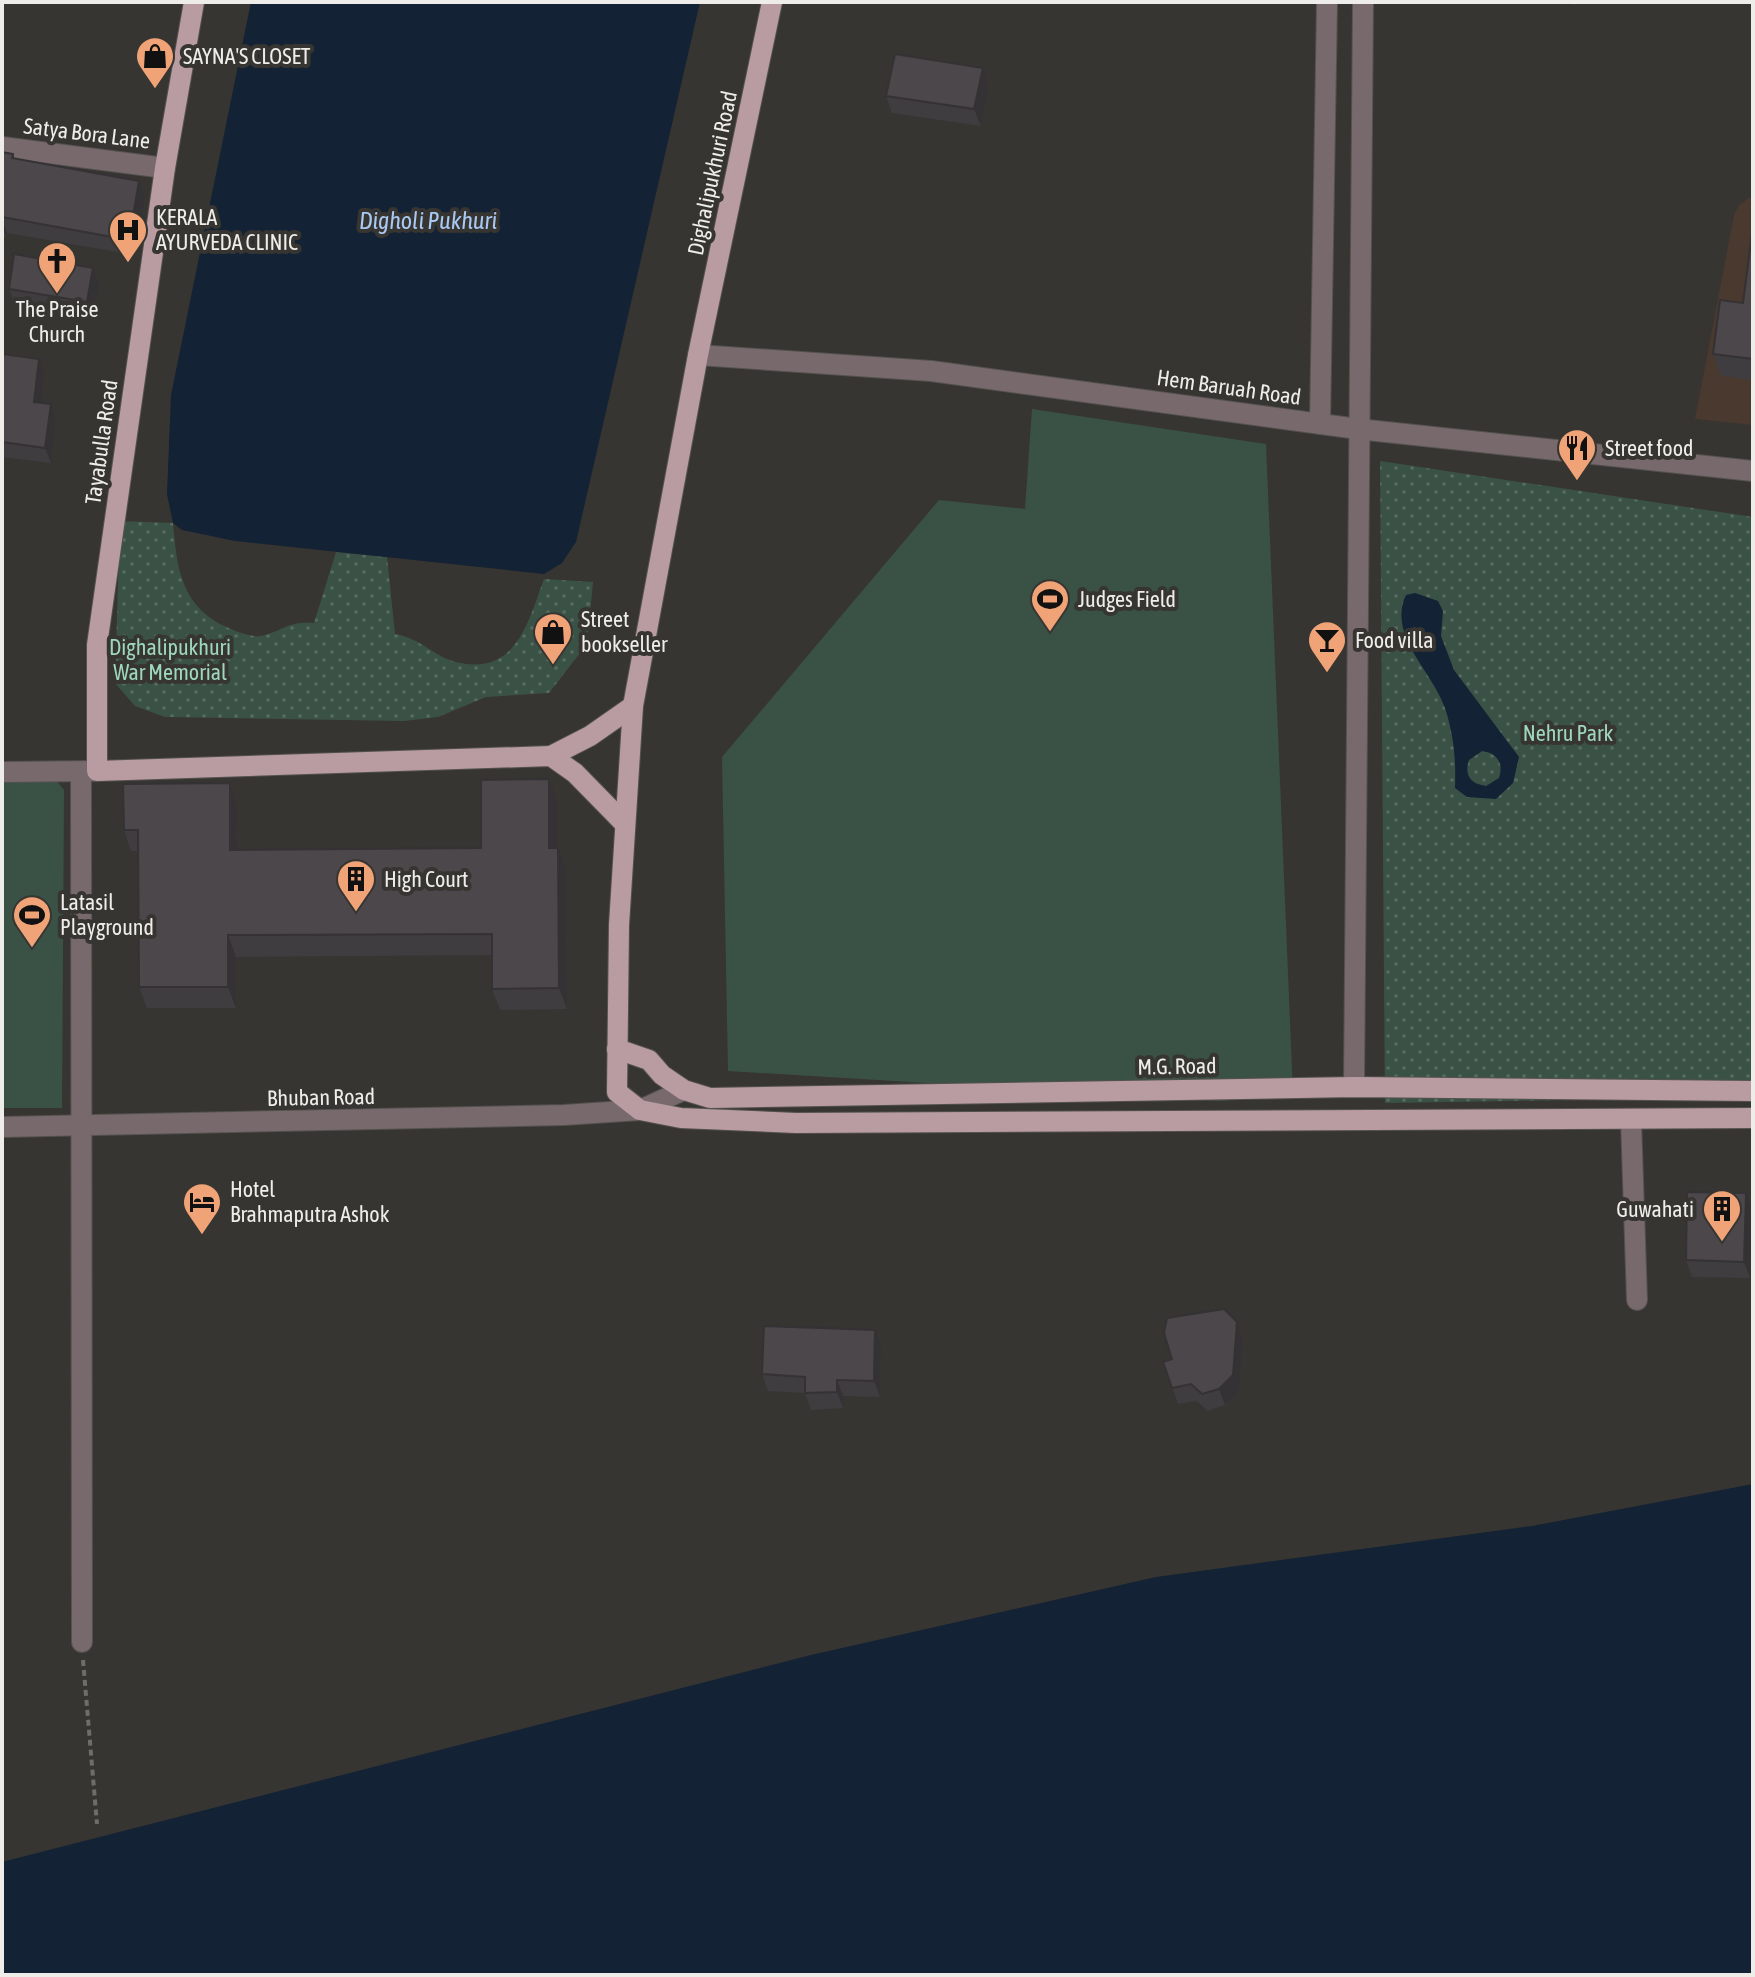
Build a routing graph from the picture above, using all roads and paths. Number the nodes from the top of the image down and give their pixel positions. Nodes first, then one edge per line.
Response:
1 (194, 2) edge
2 (772, 2) edge
3 (1327, 2) edge
4 (1363, 2) edge
5 (2, 147) edge
6 (165, 168) junction
7 (698, 355) junction
8 (1320, 424) junction
9 (1358, 429) junction
10 (1753, 471) edge
11 (633, 706) junction
12 (551, 756) junction
13 (2, 772) edge
14 (89, 772) junction
15 (624, 823) junction
16 (617, 1049) junction
17 (1354, 1087) junction
18 (684, 1090) junction
19 (1753, 1091) edge
20 (640, 1110) junction
21 (1753, 1118) edge
22 (1631, 1120) junction
23 (84, 1125) junction
24 (2, 1127) edge
25 (1637, 1300) dead end
26 (82, 1642) joint
27 (97, 1824) dead end

1 - 6 main road, Tayabulla Road
2 - 7 main road, Dighalipukhuri Road
3 - 8 street
4 - 9 street
5 - 6 street, Satya Bora Lane
6 - 14 main road, Tayabulla Road
7 - 8 street, Hem Baruah Road
7 - 11 main road, Dighalipukhuri Road
8 - 9 street, Hem Baruah Road
9 - 10 street, Hem Baruah Road
9 - 17 street
11 - 12 main road
11 - 15 main road, Dighalipukhuri Road
12 - 14 main road
12 - 15 main road
13 - 14 street
14 - 23 street
15 - 16 main road, Dighalipukhuri Road
16 - 18 main road, M.G. Road
16 - 20 main road, Dighalipukhuri Road
17 - 18 main road, M.G. Road
17 - 19 main road, M.G. Road
18 - 20 street
20 - 22 main road
20 - 23 street, Bhuban Road
21 - 22 main road
22 - 25 street
23 - 24 street, Bhuban Road
23 - 26 street
26 - 27 path

